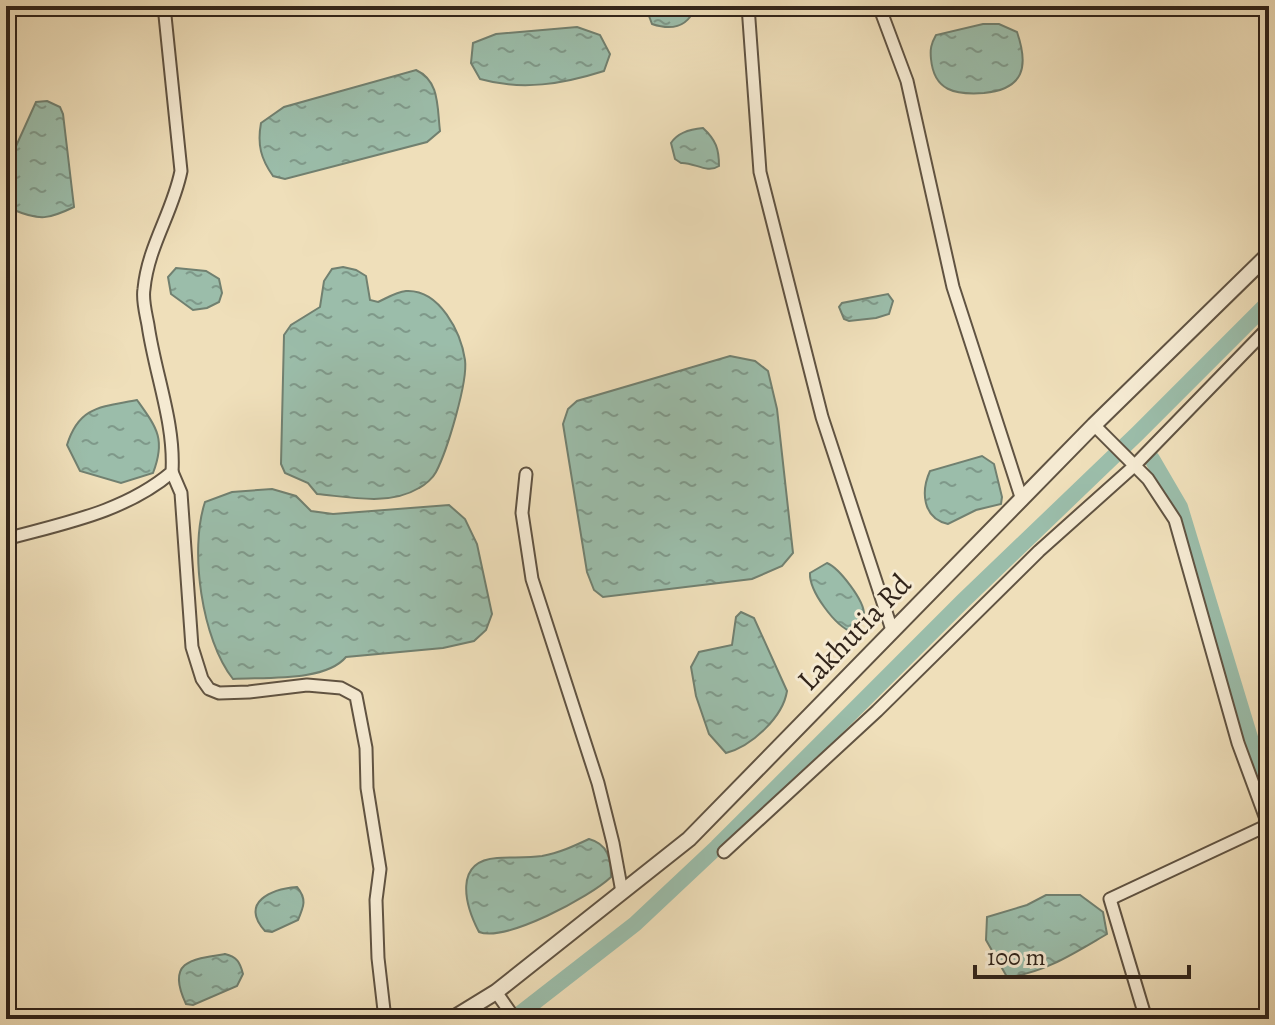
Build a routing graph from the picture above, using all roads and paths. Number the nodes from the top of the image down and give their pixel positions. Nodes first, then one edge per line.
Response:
1 (164, 6) edge
2 (748, 6) edge
3 (879, 6) edge
4 (1269, 254) edge
5 (1269, 327) edge
6 (1094, 425) junction
7 (1133, 467) junction
8 (172, 472) junction
9 (526, 474) dead end
10 (1022, 500) junction
11 (6, 539) edge
12 (892, 630) junction
13 (1269, 826) edge
14 (724, 852) dead end
15 (622, 892) junction
16 (496, 992) junction
17 (385, 1019) edge
18 (452, 1019) edge
19 (515, 1019) edge
20 (1146, 1019) edge

1 - 8 street
2 - 12 street
3 - 10 street
4 - 6 street, Lakhutia Rd
5 - 7 street
6 - 7 street
6 - 10 street, Lakhutia Rd
7 - 13 street
7 - 14 street
8 - 11 street
8 - 17 street
9 - 15 street
10 - 12 street, Lakhutia Rd
12 - 15 street, Lakhutia Rd
13 - 20 street
15 - 16 street, Lakhutia Rd
16 - 18 street, Lakhutia Rd
16 - 19 street

